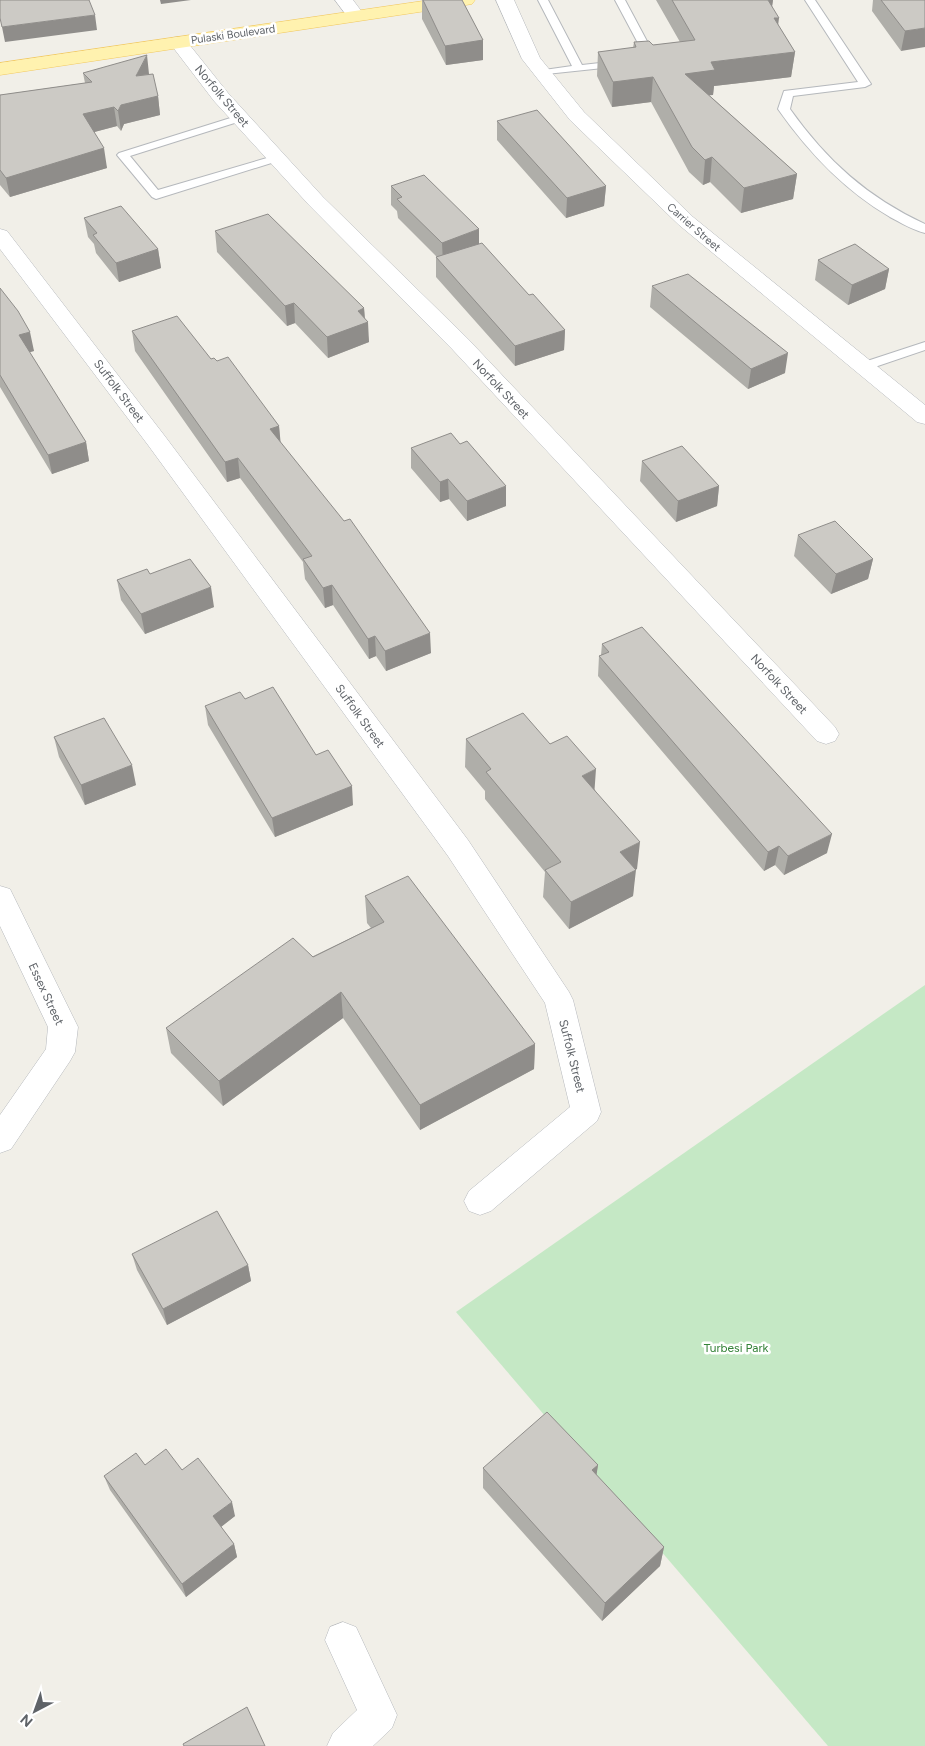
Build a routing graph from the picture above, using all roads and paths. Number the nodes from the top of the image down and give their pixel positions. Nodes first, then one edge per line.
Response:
1 (344, 0) edge
2 (466, 0) edge
3 (505, 0) edge
4 (543, 0) edge
5 (620, 0) edge
6 (810, 0) edge
7 (356, 16) junction
8 (178, 42) junction
9 (644, 61) edge
10 (625, 63) edge
11 (578, 68) junction
12 (0, 69) edge
13 (540, 73) junction
14 (240, 118) junction
15 (277, 158) junction
16 (925, 229) edge
17 (0, 235) edge
18 (925, 346) edge
19 (863, 367) junction
20 (925, 417) edge
21 (826, 734) dead end
22 (0, 897) edge
23 (0, 1140) edge
24 (480, 1201) dead end
25 (343, 1640) dead end
26 (346, 1746) edge

1 - 7 street
2 - 7 main road, Pulaski Boulevard
3 - 13 street, Carrier Street
4 - 11 lane
5 - 9 lane
6 - 16 lane
7 - 8 main road, Pulaski Boulevard
8 - 12 main road, Pulaski Boulevard
8 - 14 street, Norfolk Street
10 - 11 lane
11 - 13 lane
13 - 19 street, Carrier Street
14 - 15 street, Norfolk Street
14 - 15 lane
15 - 21 street, Norfolk Street
17 - 24 street, Suffolk Street
18 - 19 lane
19 - 20 street, Carrier Street
22 - 23 street, Essex Street
25 - 26 street

